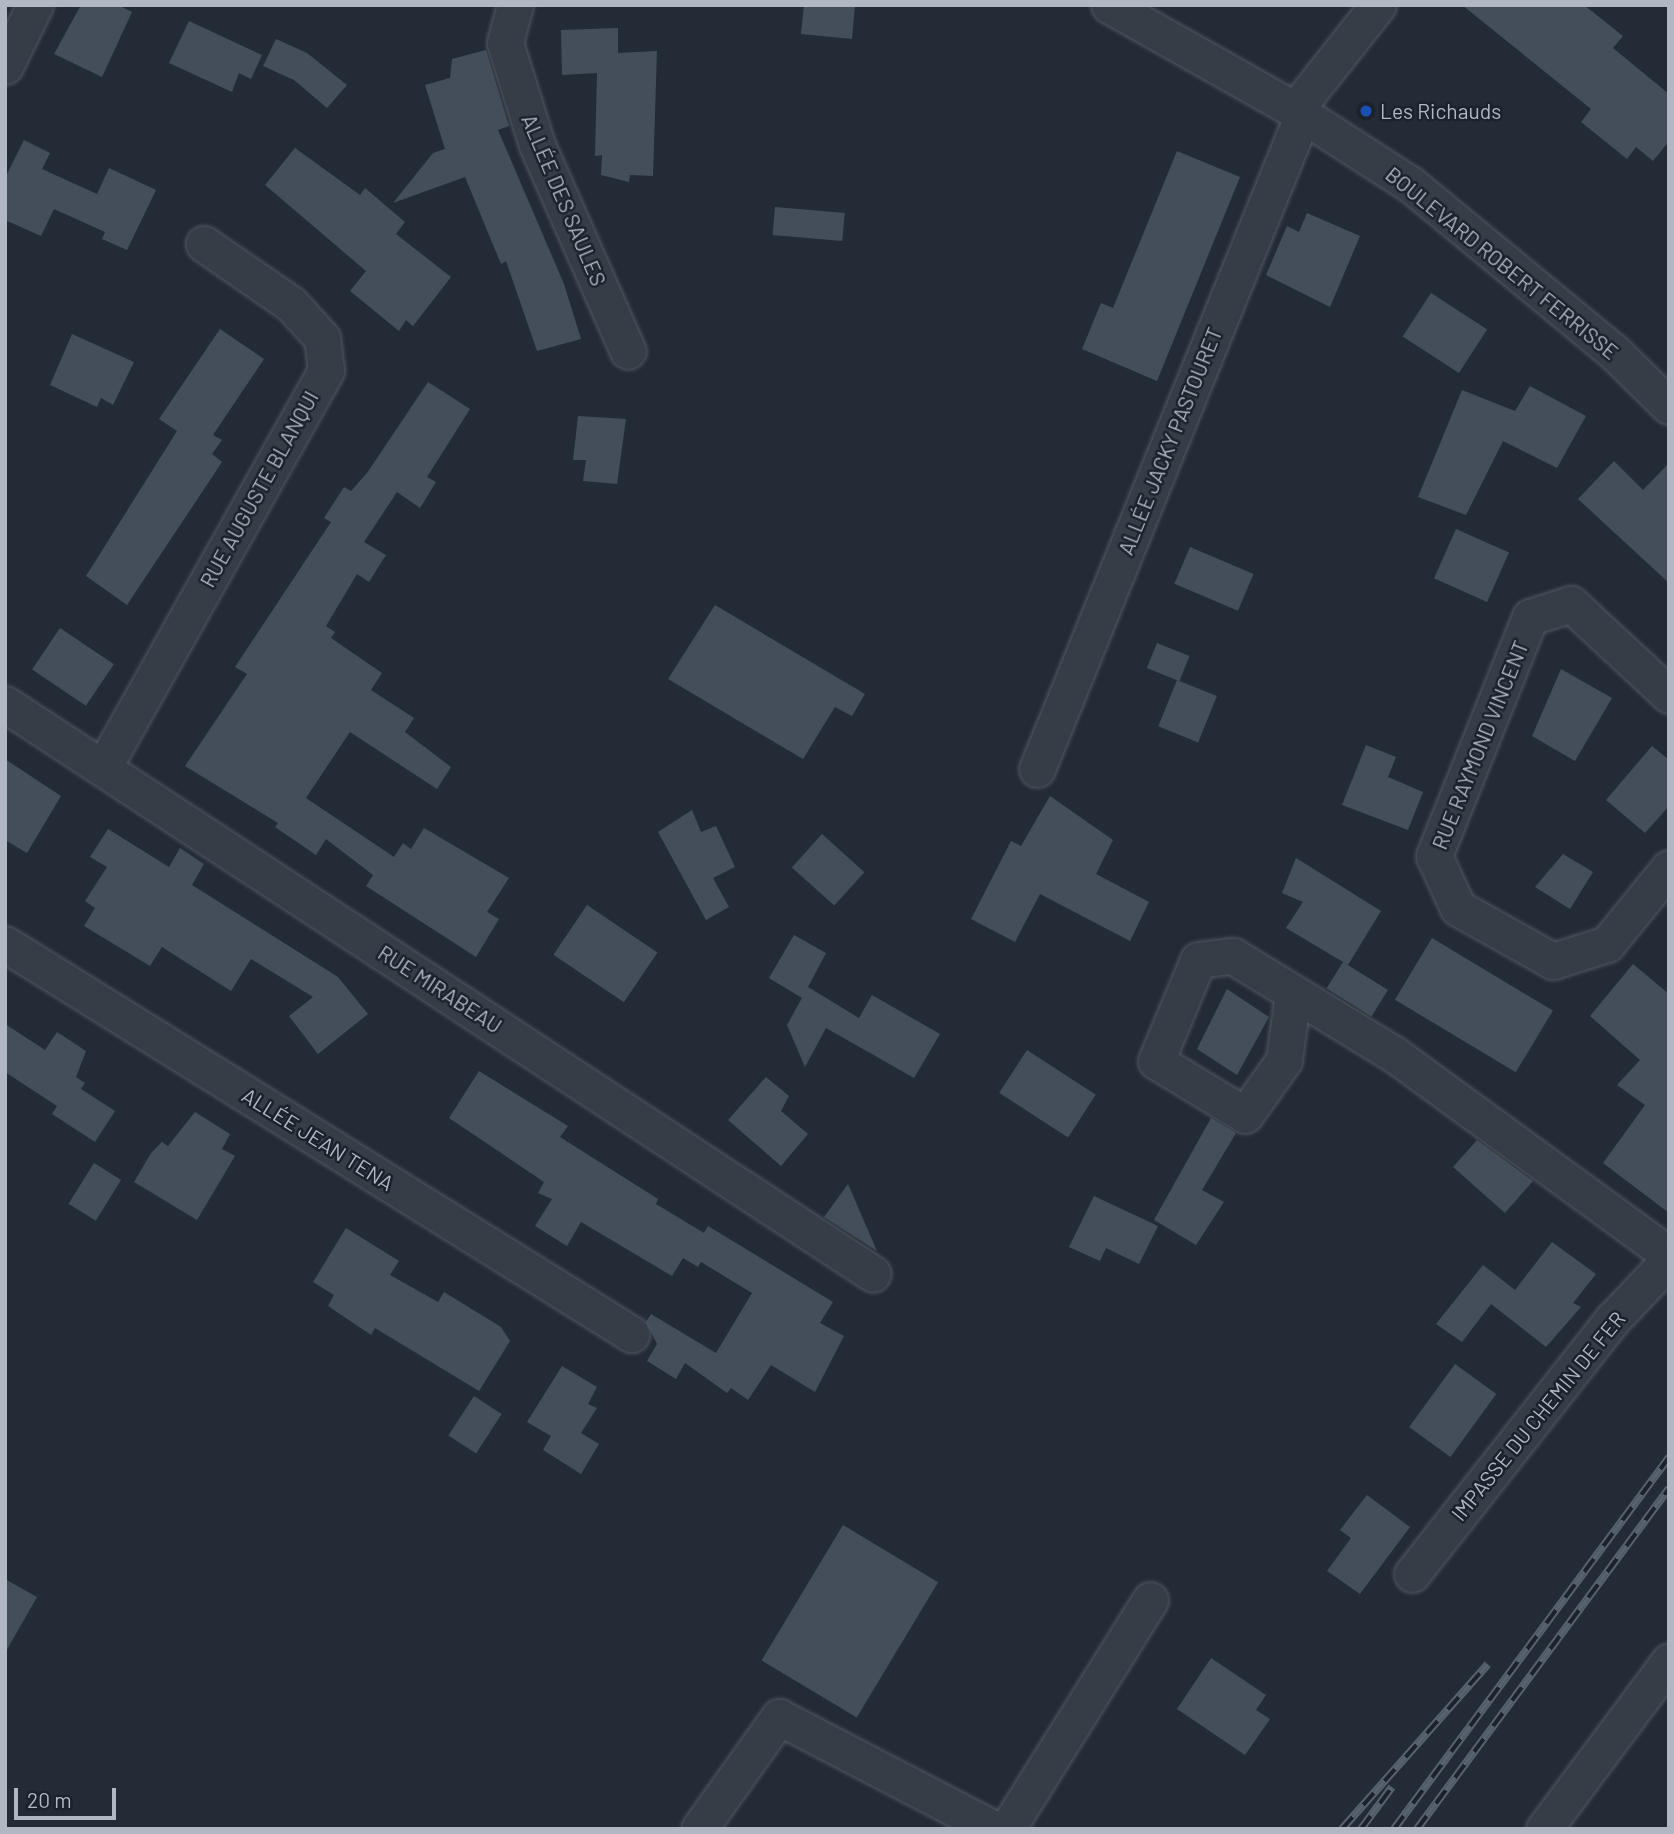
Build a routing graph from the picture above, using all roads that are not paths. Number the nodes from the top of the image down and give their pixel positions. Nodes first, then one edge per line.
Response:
1 (34, 5) edge
2 (515, 5) edge
3 (1109, 5) edge
4 (1378, 5) edge
5 (5, 66) edge
6 (1299, 112) junction
7 (204, 244) dead end
8 (628, 351) dead end
9 (1669, 406) edge
10 (1669, 695) edge
11 (5, 704) edge
12 (103, 768) junction
13 (1037, 769) dead end
14 (1669, 867) edge
15 (5, 944) edge
16 (1293, 993) junction
17 (1669, 1258) edge
18 (873, 1274) dead end
19 (631, 1334) dead end
20 (1412, 1574) dead end
21 (1150, 1600) dead end
22 (1669, 1661) edge
23 (699, 1829) edge
24 (994, 1829) edge
25 (1007, 1829) edge
26 (1544, 1829) edge

1 - 5 street
2 - 8 street, ALLÉE DES SAULES
3 - 6 street, BOULEVARD ROBERT FERRISSE
4 - 6 street, ALLÉE JACKY PASTOURET
6 - 9 street, BOULEVARD ROBERT FERRISSE
6 - 13 street, ALLÉE JACKY PASTOURET
7 - 12 street, RUE AUGUSTE BLANQUI
10 - 14 street, RUE RAYMOND VINCENT
11 - 12 street, RUE MIRABEAU
12 - 18 street, RUE MIRABEAU
15 - 19 street, ALLÉE JEAN TENA
16 - 16 street
16 - 17 street
17 - 20 street, IMPASSE DU CHEMIN DE FER
21 - 25 street
22 - 26 street
23 - 24 street

